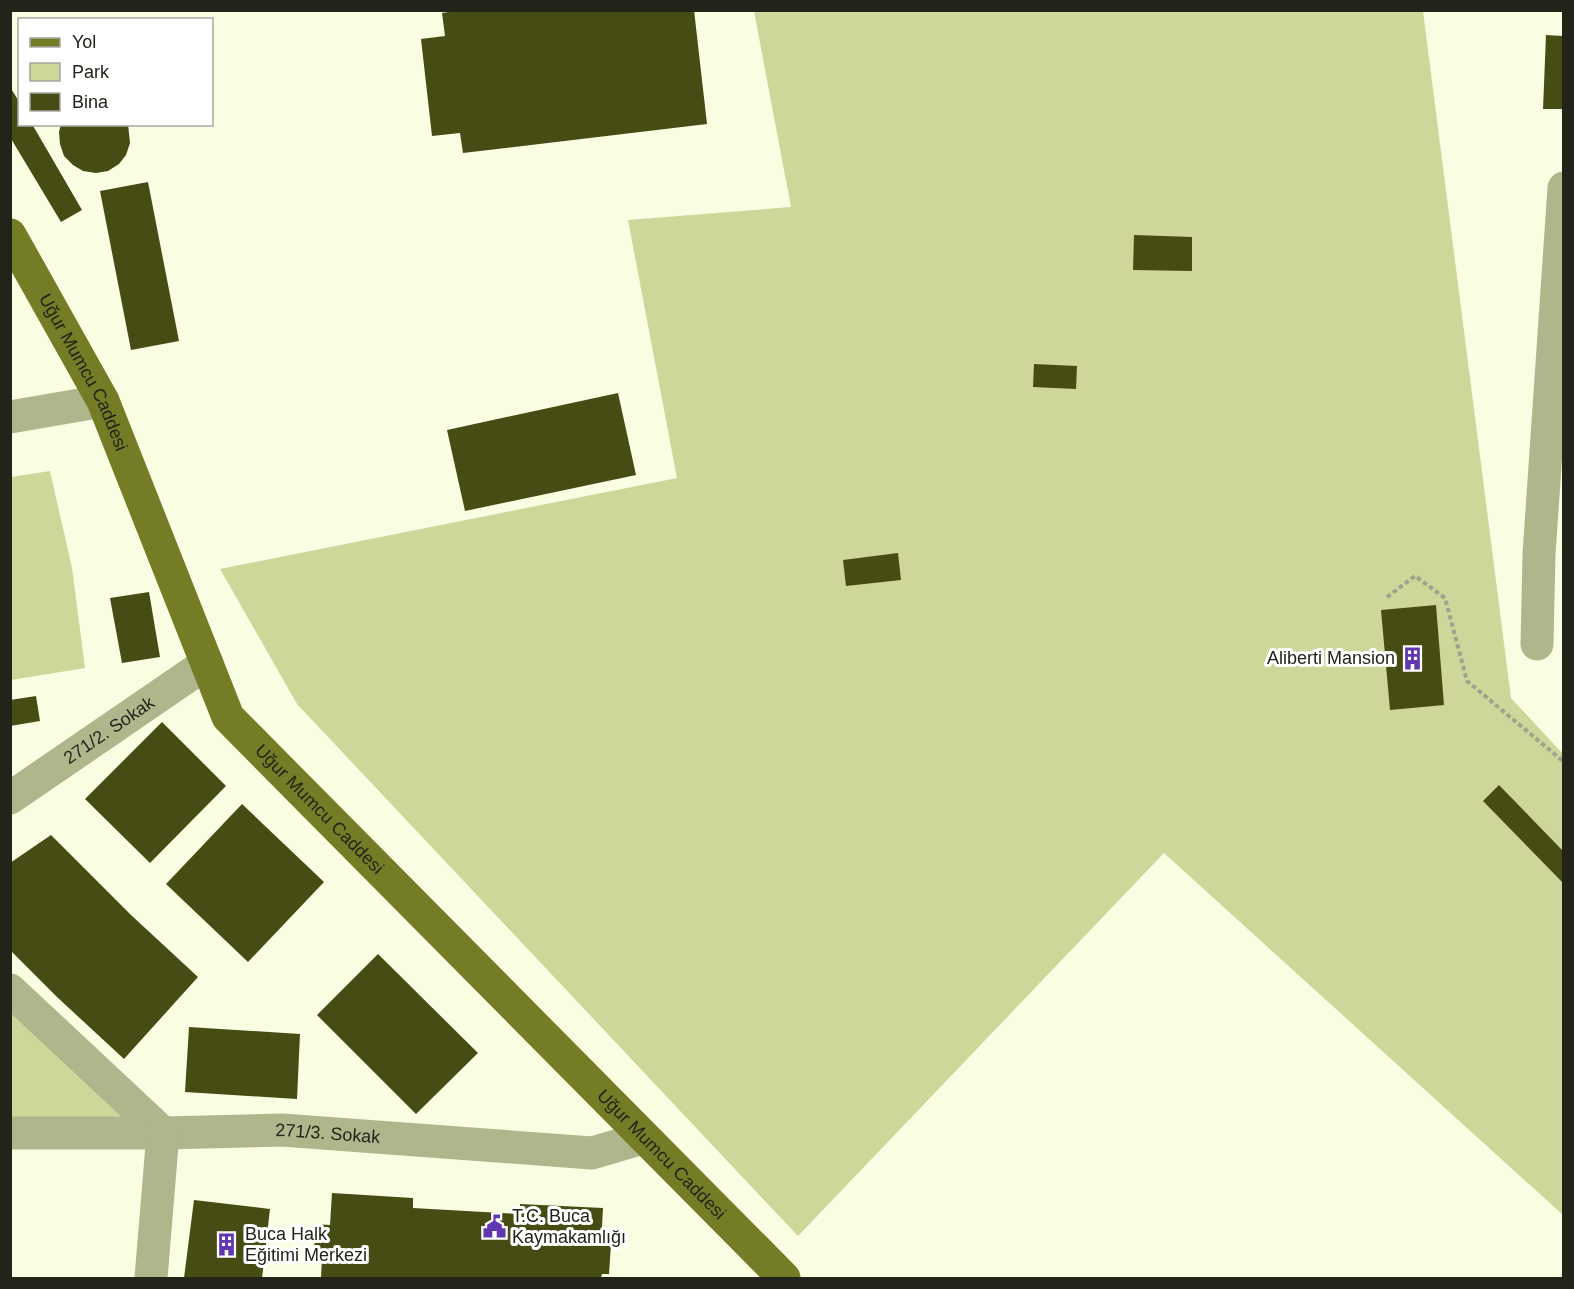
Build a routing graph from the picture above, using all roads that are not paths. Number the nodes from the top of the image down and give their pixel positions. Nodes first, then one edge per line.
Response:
1 (1563, 188) edge
2 (10, 235) edge
3 (103, 401) junction
4 (10, 417) edge
5 (1537, 644) dead end
6 (207, 663) junction
7 (10, 798) edge
8 (10, 990) edge
9 (10, 1133) edge
10 (163, 1133) junction
11 (643, 1138) junction
12 (151, 1278) edge
13 (784, 1278) edge

1 - 5 street
2 - 3 main road, Uğur Mumcu Caddesi
3 - 4 street
3 - 6 main road, Uğur Mumcu Caddesi
6 - 7 street, 271/2. Sokak
6 - 11 main road, Uğur Mumcu Caddesi
8 - 10 street
9 - 10 street, 271/3. Sokak
10 - 11 street, 271/3. Sokak
10 - 12 street
11 - 13 main road, Uğur Mumcu Caddesi

